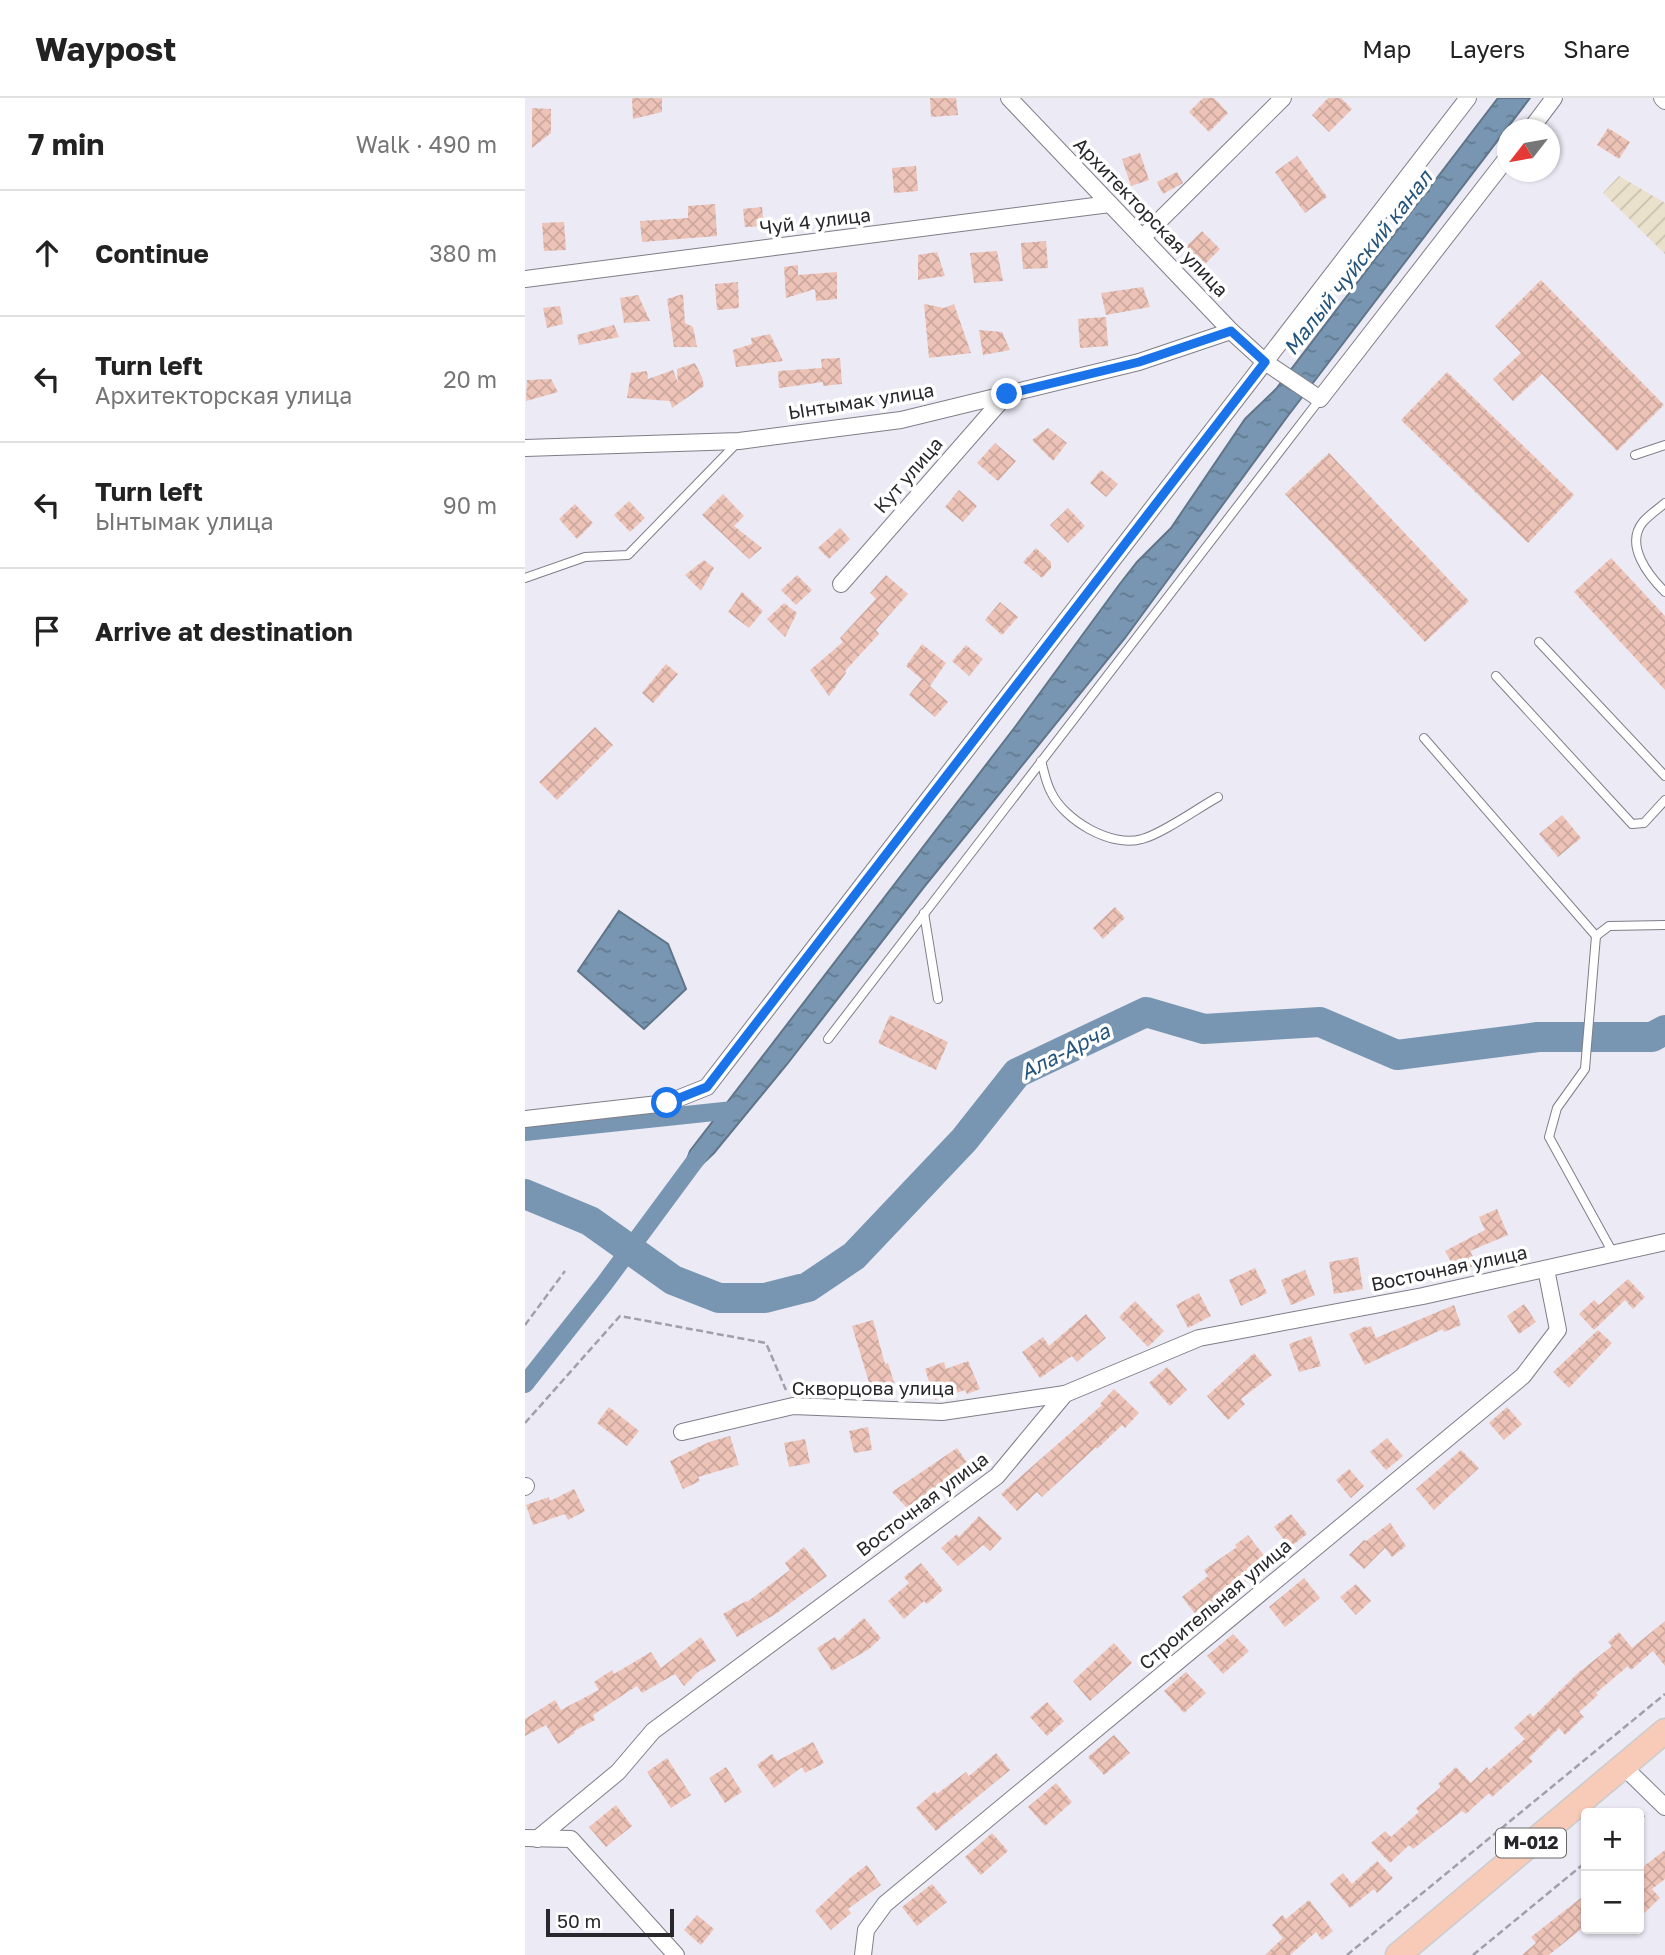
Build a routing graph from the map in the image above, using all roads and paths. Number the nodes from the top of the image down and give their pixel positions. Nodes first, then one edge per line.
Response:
1 (1009, 98) edge
2 (1283, 98) edge
3 (1468, 98) edge
4 (1555, 98) edge
5 (1539, 119) edge
6 (1497, 170) edge
7 (1110, 204) junction
8 (1142, 238) junction
9 (525, 279) edge
10 (1231, 331) junction
11 (1265, 362) junction
12 (1007, 394) junction
13 (1316, 396) junction
14 (739, 441) junction
15 (1665, 445) edge
16 (525, 448) edge
17 (1635, 455) dead end
18 (1665, 503) edge
19 (525, 578) edge
20 (841, 584) dead end
21 (1665, 592) edge
22 (1539, 642) dead end
23 (1496, 676) dead end
24 (1425, 738) dead end
25 (1041, 761) junction
26 (1665, 776) edge
27 (1218, 797) dead end
28 (1665, 800) edge
29 (924, 913) junction
30 (1665, 925) edge
31 (1596, 936) junction
32 (938, 999) dead end
33 (828, 1039) dead end
34 (525, 1119) edge
35 (1665, 1242) edge
36 (1613, 1254) junction
37 (1546, 1269) junction
38 (565, 1271) dead end
39 (525, 1325) edge
40 (1065, 1394) junction
41 (793, 1406) junction
42 (525, 1423) edge
43 (682, 1432) dead end
44 (1665, 1693) edge
45 (1665, 1731) edge
46 (1623, 1766) junction
47 (1665, 1807) edge
48 (531, 1838) edge
49 (1581, 1867) edge
50 (676, 1955) edge
51 (863, 1955) edge
52 (1346, 1955) edge
53 (1398, 1955) edge
54 (1473, 1955) edge

1 - 7 street, Архитекторская улица
2 - 8 street
3 - 11 street
4 - 5 street
6 - 13 street
7 - 8 street, Архитекторская улица
7 - 9 street, Чуй 4 улица
8 - 10 street, Архитекторская улица
10 - 11 street, Архитекторская улица
10 - 12 street, Ынтымак улица
11 - 13 street, Архитекторская улица
11 - 34 street
12 - 14 street, Ынтымак улица
12 - 20 street, Кут улица
13 - 25 lane
14 - 16 street, Ынтымак улица
14 - 19 lane
15 - 17 lane
18 - 21 lane
22 - 26 lane
23 - 28 lane
24 - 31 lane
25 - 27 lane
25 - 29 lane
29 - 32 lane
29 - 33 lane
30 - 31 lane
31 - 36 lane
35 - 36 street, Восточная улица
36 - 37 street, Восточная улица
37 - 40 street, Восточная улица
37 - 51 street, Строительная улица
38 - 39 path
40 - 41 street, Скворцова улица
40 - 48 street, Восточная улица
41 - 42 path
41 - 43 street, Скворцова улица
44 - 52 path
45 - 46 main road, М-012
46 - 47 street
46 - 53 main road, М-012
48 - 50 street
49 - 54 path

